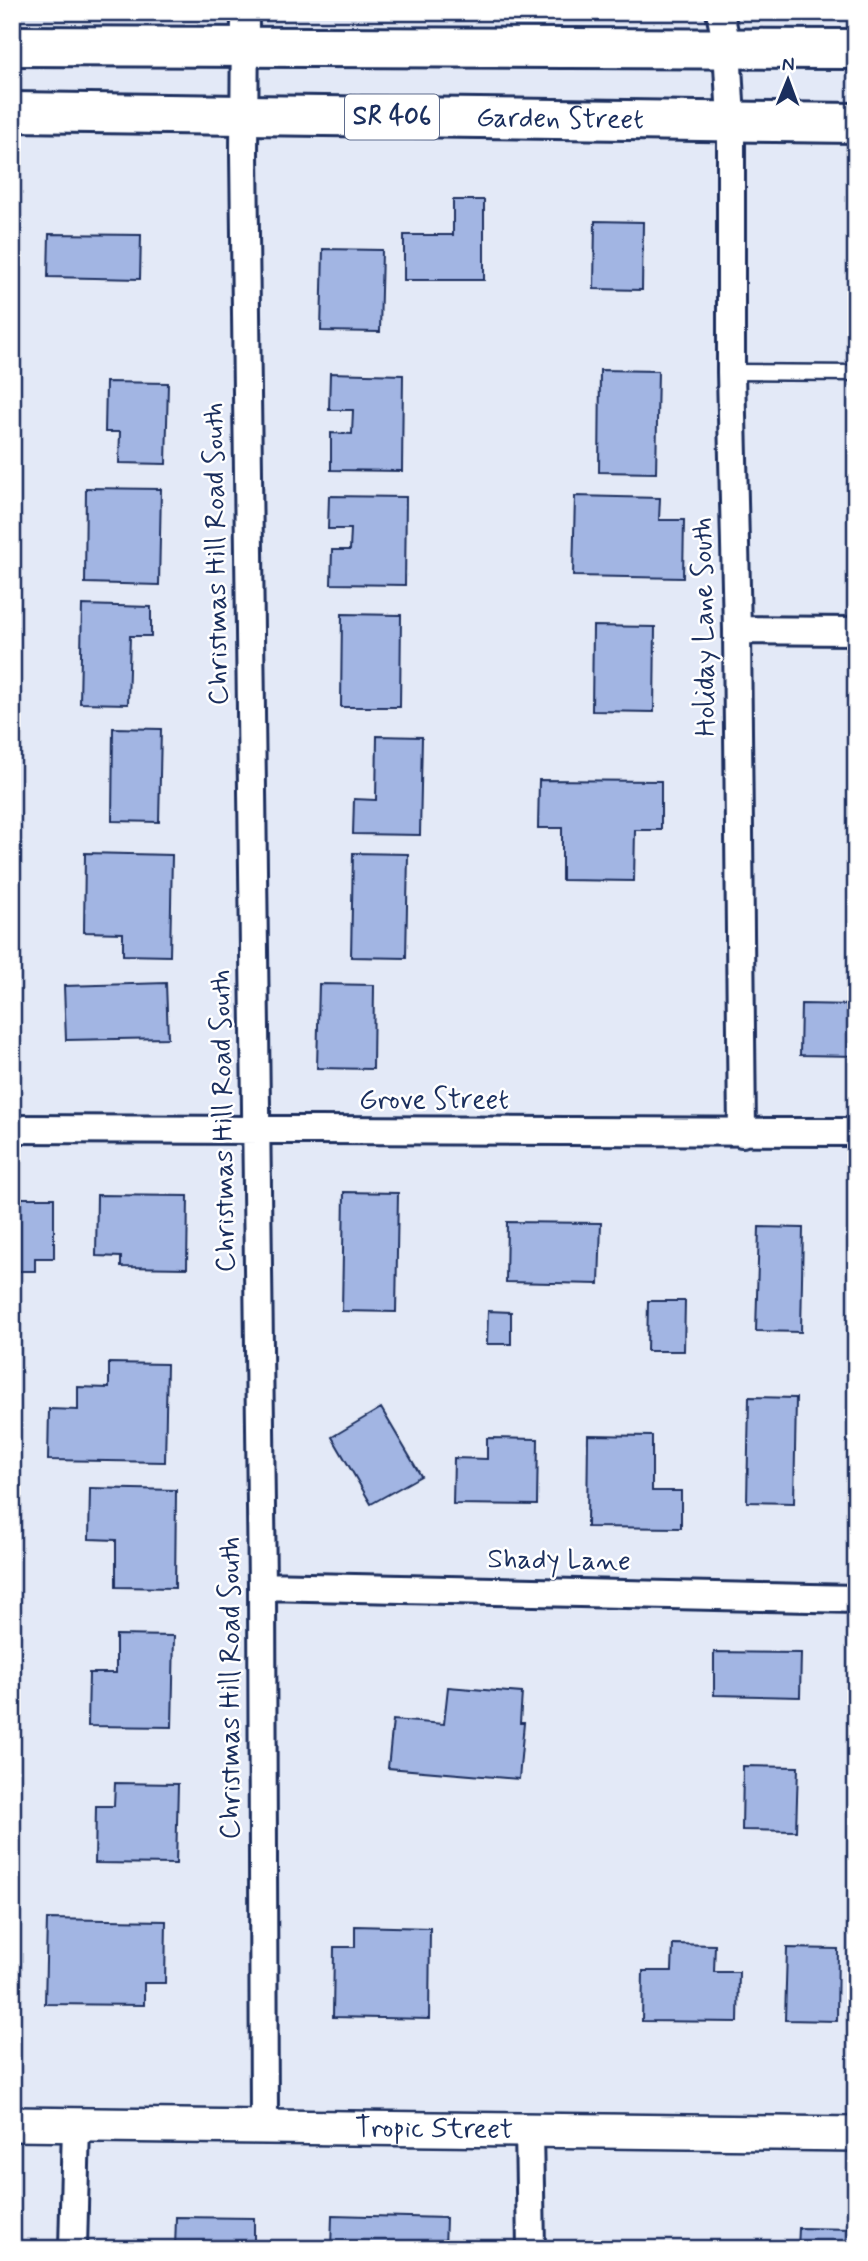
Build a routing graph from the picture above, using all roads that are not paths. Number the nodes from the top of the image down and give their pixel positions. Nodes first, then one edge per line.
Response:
1 (245, 30) edge
2 (724, 30) edge
3 (12, 46) edge
4 (856, 49) edge
5 (12, 112) edge
6 (244, 115) junction
7 (731, 120) junction
8 (856, 123) edge
9 (731, 372) junction
10 (856, 373) edge
11 (737, 630) junction
12 (856, 631) edge
13 (12, 1129) edge
14 (255, 1131) junction
15 (856, 1132) edge
16 (742, 1133) junction
17 (262, 1586) junction
18 (856, 1599) edge
19 (12, 2123) edge
20 (76, 2124) junction
21 (264, 2127) junction
22 (529, 2130) junction
23 (856, 2134) edge
24 (73, 2249) edge
25 (531, 2249) edge

1 - 2 main road
1 - 3 main road
1 - 6 street, Christmas Hill Road South
2 - 4 main road
2 - 7 street, Holiday Lane South
5 - 6 main road, Garden Street / SR 406
6 - 7 main road, Garden Street / SR 406
6 - 14 street, Christmas Hill Road South
7 - 8 main road, Garden Street / SR 406
7 - 9 street, Holiday Lane South
9 - 10 lane
9 - 11 street, Holiday Lane South
11 - 12 street
11 - 16 street, Holiday Lane South
13 - 14 street, Grove Street
14 - 16 street, Grove Street
14 - 17 street, Christmas Hill Road South
15 - 16 street, Grove Street
17 - 18 street, Shady Lane
17 - 21 street, Christmas Hill Road South
19 - 20 street, Tropic Street
20 - 21 street, Tropic Street
20 - 24 street
21 - 22 street, Tropic Street
22 - 23 street, Tropic Street
22 - 25 street

